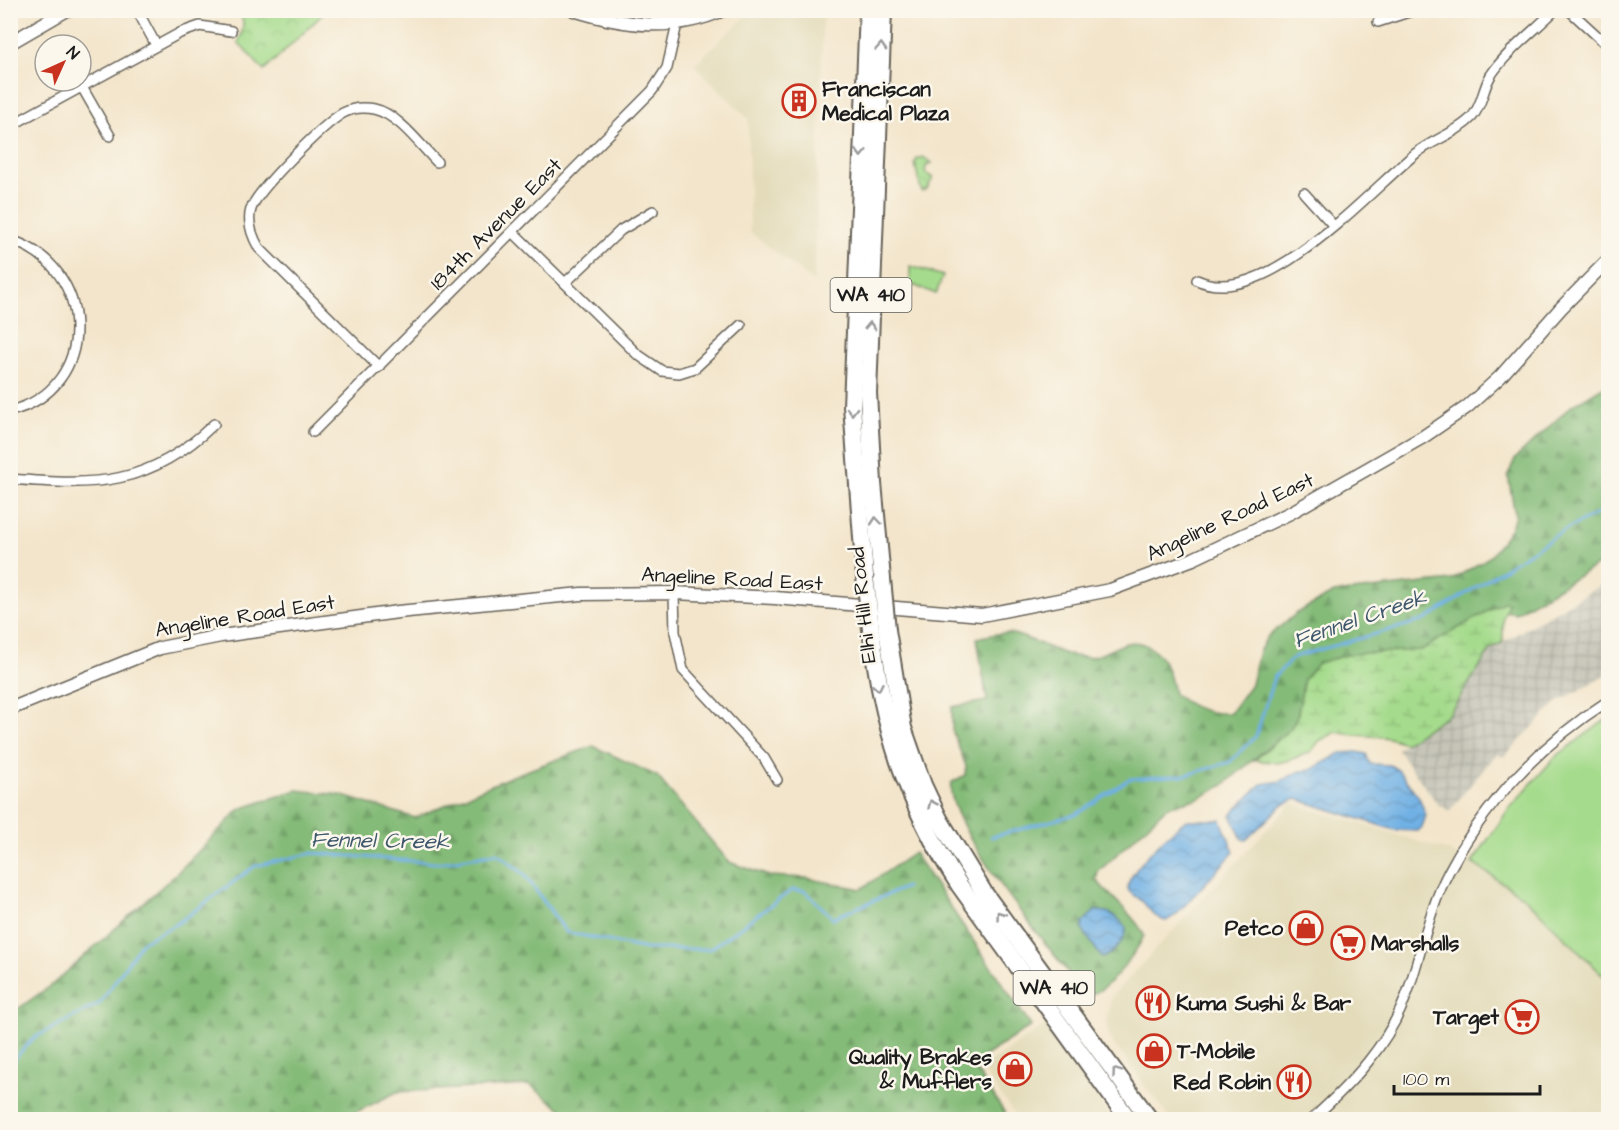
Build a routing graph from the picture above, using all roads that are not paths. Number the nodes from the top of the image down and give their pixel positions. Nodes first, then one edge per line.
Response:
1 (67, 10) edge
2 (137, 10) edge
3 (574, 10) edge
4 (723, 10) edge
5 (868, 10) edge
6 (883, 10) edge
7 (1416, 10) edge
8 (1555, 10) edge
9 (1569, 10) edge
10 (1378, 22) dead end
11 (677, 24) junction
12 (231, 31) dead end
13 (10, 43) edge
14 (156, 45) junction
15 (1607, 45) edge
16 (93, 81) edge
17 (71, 93) edge
18 (85, 93) edge
19 (10, 126) edge
20 (110, 136) dead end
21 (436, 162) dead end
22 (1304, 193) dead end
23 (653, 211) dead end
24 (1333, 225) junction
25 (513, 232) junction
26 (10, 240) edge
27 (1608, 260) edge
28 (1197, 280) dead end
29 (565, 283) junction
30 (741, 325) dead end
31 (379, 367) junction
32 (10, 411) edge
33 (213, 424) dead end
34 (313, 432) dead end
35 (10, 479) edge
36 (874, 578) junction
37 (674, 593) junction
38 (879, 629) junction
39 (1608, 701) edge
40 (10, 709) edge
41 (777, 780) dead end
42 (1129, 1119) edge
43 (1150, 1119) edge
44 (1311, 1119) edge

1 - 13 street
2 - 14 street
3 - 11 street
4 - 11 street
5 -> 36 highway, Elhi Hill Road / WA 410
36 -> 6 highway, Elhi Hill Road / WA 410
7 - 10 street
8 - 24 street
9 - 15 street
11 - 25 street, 184th Avenue East
12 - 14 street
14 - 16 street
17 - 19 street
18 - 20 street
21 - 31 street
22 - 24 street
23 - 29 street
24 - 28 street
25 - 29 street
25 - 31 street, 184th Avenue East
26 - 32 street
27 - 37 street, Angeline Road East
29 - 30 street
31 - 34 street, 184th Avenue East
33 - 35 street
36 - 38 highway, Elhi Hill Road / WA 410, bridge
37 - 40 street, Angeline Road East
37 - 41 street
38 -> 42 highway, Elhi Hill Road / WA 410
43 -> 38 highway, Elhi Hill Road / WA 410
39 - 44 street

